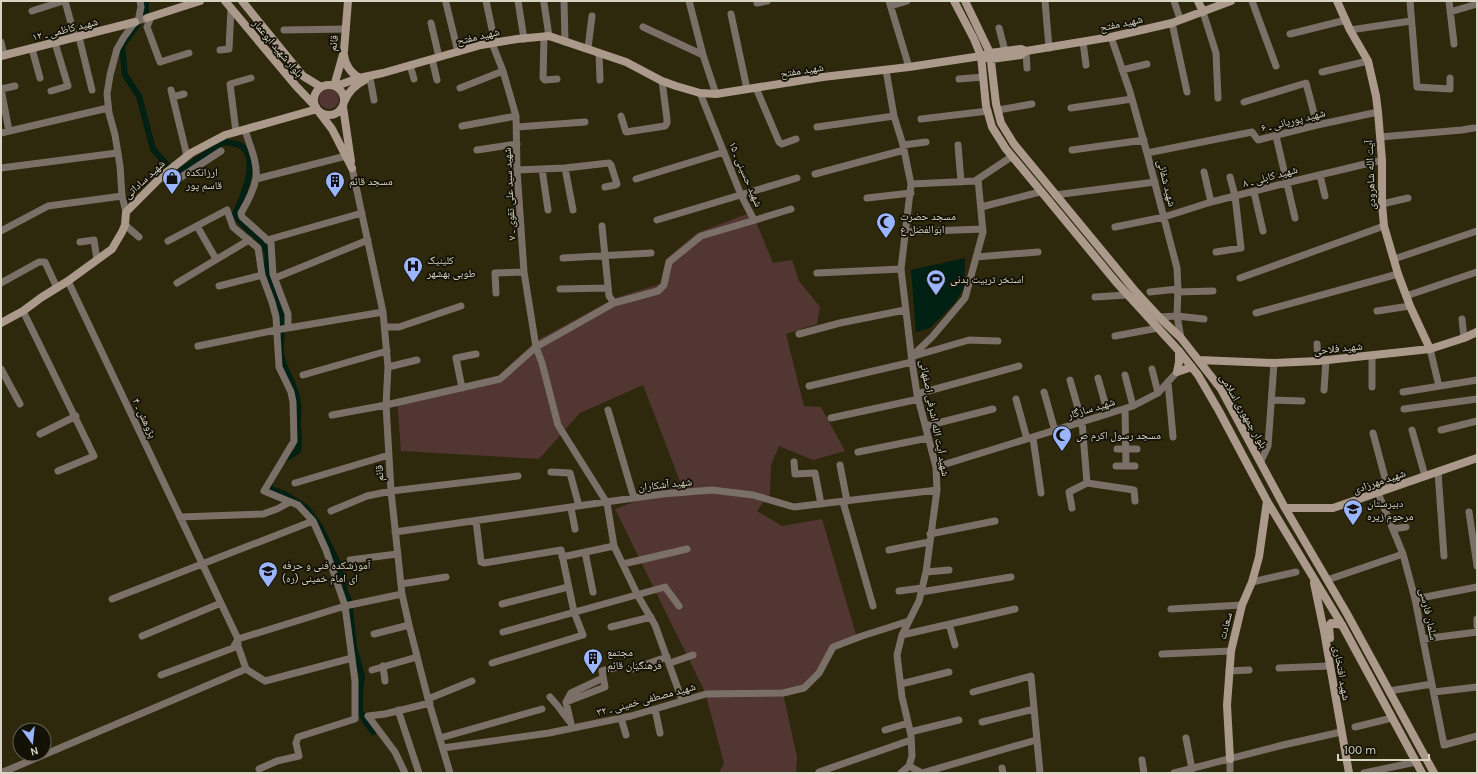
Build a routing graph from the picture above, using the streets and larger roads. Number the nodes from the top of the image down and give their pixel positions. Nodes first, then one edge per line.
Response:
1 (64, 1) edge
2 (140, 1) edge
3 (200, 1) edge
4 (225, 1) edge
5 (242, 1) edge
6 (348, 1) edge
7 (486, 1) edge
8 (518, 1) edge
9 (564, 1) edge
10 (689, 1) edge
11 (767, 1) edge
12 (907, 1) edge
13 (954, 1) edge
14 (965, 1) edge
15 (1045, 1) edge
16 (1174, 1) edge
17 (1198, 1) edge
18 (1231, 1) edge
19 (1252, 1) edge
20 (1337, 1) edge
21 (1410, 1) edge
22 (1449, 1) edge
23 (446, 3) dead end
24 (544, 3) dead end
25 (757, 3) dead end
26 (890, 3) edge
27 (180, 4) edge
28 (1477, 4) edge
29 (231, 8) junction
30 (32, 11) dead end
31 (1203, 12) junction
32 (1450, 12) junction
33 (731, 14) dead end
34 (592, 16) dead end
35 (149, 17) junction
36 (1346, 20) junction
37 (1176, 21) junction
38 (1411, 21) junction
39 (136, 22) junction
40 (431, 24) dead end
41 (643, 27) dead end
42 (999, 28) dead end
43 (346, 29) junction
44 (284, 30) dead end
45 (1350, 30) junction
46 (1290, 34) dead end
47 (547, 36) junction
48 (77, 37) junction
49 (1111, 37) junction
50 (524, 38) junction
51 (1, 42) edge
52 (565, 42) junction
53 (1083, 42) junction
54 (55, 43) junction
55 (494, 43) junction
56 (1454, 44) dead end
57 (588, 48) junction
58 (1049, 48) junction
59 (32, 49) junction
60 (220, 50) dead end
61 (344, 50) junction
62 (1005, 51) junction
63 (1026, 51) junction
64 (458, 52) junction
65 (189, 53) dead end
66 (599, 53) junction
67 (703, 55) junction
68 (3, 56) edge
69 (980, 56) junction
70 (990, 56) junction
71 (436, 58) junction
72 (1368, 61) junction
73 (1147, 64) dead end
74 (410, 65) junction
75 (1086, 65) dead end
76 (1276, 66) dead end
77 (909, 67) junction
78 (1027, 68) dead end
79 (886, 70) junction
80 (1122, 70) junction
81 (503, 71) junction
82 (1322, 72) dead end
83 (383, 73) junction
84 (303, 76) junction
85 (983, 77) junction
86 (40, 78) dead end
87 (251, 78) dead end
88 (359, 78) junction
89 (370, 78) junction
90 (1450, 78) dead end
91 (414, 79) dead end
92 (556, 79) dead end
93 (959, 79) dead end
94 (437, 80) dead end
95 (600, 80) dead end
96 (662, 81) junction
97 (15, 86) dead end
98 (296, 86) junction
99 (335, 86) junction
100 (321, 87) junction
101 (460, 88) dead end
102 (756, 88) junction
103 (747, 89) junction
104 (92, 90) dead end
105 (51, 91) dead end
106 (1187, 92) dead end
107 (700, 93) junction
108 (184, 94) dead end
109 (716, 94) junction
110 (1218, 98) dead end
111 (1132, 99) junction
112 (374, 100) dead end
113 (1244, 102) dead end
114 (1032, 104) dead end
115 (344, 105) junction
116 (108, 108) junction
117 (1071, 108) dead end
118 (317, 109) junction
119 (998, 110) junction
120 (988, 111) junction
121 (1378, 112) junction
122 (516, 116) junction
123 (621, 116) dead end
124 (894, 116) junction
125 (921, 119) dead end
126 (585, 122) dead end
127 (1317, 125) junction
128 (462, 126) dead end
129 (517, 127) junction
130 (817, 127) dead end
131 (1474, 128) dead end
132 (245, 130) junction
133 (9, 131) junction
134 (236, 132) junction
135 (1, 133) edge
136 (1276, 136) junction
137 (1380, 137) junction
138 (796, 139) dead end
139 (1144, 140) junction
140 (926, 142) dead end
141 (517, 144) junction
142 (958, 145) dead end
143 (904, 147) junction
144 (477, 150) dead end
145 (1072, 150) dead end
146 (221, 151) dead end
147 (724, 152) junction
148 (1147, 152) junction
149 (117, 153) junction
150 (187, 156) junction
151 (346, 156) junction
152 (1011, 157) junction
153 (1382, 160) junction
154 (1, 168) edge
155 (352, 168) junction
156 (565, 168) junction
157 (542, 169) junction
158 (517, 170) junction
159 (1204, 172) dead end
160 (166, 173) junction
161 (815, 174) dead end
162 (1038, 175) junction
163 (1320, 175) junction
164 (1230, 177) dead end
165 (797, 178) dead end
166 (256, 179) junction
167 (636, 179) dead end
168 (976, 180) junction
169 (1031, 181) junction
170 (961, 182) junction
171 (1155, 182) junction
172 (1286, 183) junction
173 (911, 184) junction
174 (605, 187) dead end
175 (1040, 192) junction
176 (1254, 192) junction
177 (911, 193) junction
178 (741, 195) junction
179 (1055, 195) junction
180 (122, 196) junction
181 (1235, 196) junction
182 (1325, 196) dead end
183 (867, 198) dead end
184 (1408, 198) dead end
185 (1211, 202) junction
186 (1382, 204) junction
187 (980, 207) junction
188 (792, 209) dead end
189 (548, 210) dead end
190 (573, 210) dead end
191 (126, 212) junction
192 (362, 212) junction
193 (1164, 217) junction
194 (1295, 218) dead end
195 (657, 220) dead end
196 (752, 221) junction
197 (125, 225) junction
198 (197, 226) junction
199 (602, 226) dead end
200 (1384, 226) junction
201 (1115, 227) dead end
202 (982, 228) junction
203 (1, 231) edge
204 (1263, 231) dead end
205 (1477, 231) edge
206 (906, 232) junction
207 (139, 237) dead end
208 (248, 240) junction
209 (267, 240) junction
210 (368, 240) junction
211 (168, 241) dead end
212 (80, 242) dead end
213 (1038, 252) dead end
214 (1216, 252) dead end
215 (650, 253) dead end
216 (605, 256) junction
217 (976, 257) junction
218 (563, 258) dead end
219 (216, 259) junction
220 (1394, 259) junction
221 (97, 260) junction
222 (901, 269) junction
223 (524, 272) junction
224 (1477, 272) edge
225 (817, 273) dead end
226 (1398, 274) junction
227 (262, 275) junction
228 (1123, 276) junction
229 (275, 278) junction
230 (1240, 278) dead end
231 (68, 281) junction
232 (1116, 282) junction
233 (1, 283) edge
234 (176, 283) dead end
235 (219, 286) dead end
236 (57, 288) junction
237 (608, 288) junction
238 (560, 289) dead end
239 (1178, 291) junction
240 (1213, 291) dead end
241 (1150, 292) dead end
242 (496, 293) dead end
243 (1127, 295) junction
244 (1406, 296) junction
245 (1095, 297) dead end
246 (614, 303) junction
247 (461, 306) dead end
248 (1410, 306) junction
249 (905, 310) junction
250 (23, 311) junction
251 (1377, 311) dead end
252 (383, 312) junction
253 (1256, 313) dead end
254 (1177, 316) junction
255 (1159, 317) junction
256 (1204, 319) dead end
257 (1462, 319) dead end
258 (1, 323) edge
259 (385, 327) junction
260 (288, 328) junction
261 (1158, 328) junction
262 (276, 330) junction
263 (1477, 332) edge
264 (799, 334) dead end
265 (1115, 336) dead end
266 (1181, 338) junction
267 (1464, 338) junction
268 (998, 341) dead end
269 (1317, 344) dead end
270 (198, 346) dead end
271 (536, 347) junction
272 (1430, 349) junction
273 (386, 351) junction
274 (1179, 351) junction
275 (476, 354) dead end
276 (1372, 355) junction
277 (912, 359) junction
278 (417, 360) dead end
279 (1199, 360) junction
280 (1322, 361) junction
281 (1274, 363) junction
282 (1019, 366) dead end
283 (388, 367) junction
284 (1192, 367) junction
285 (1, 369) edge
286 (1152, 369) dead end
287 (1177, 372) junction
288 (303, 375) dead end
289 (1126, 375) dead end
290 (1098, 378) dead end
291 (1070, 380) dead end
292 (1477, 380) edge
293 (1168, 382) junction
294 (809, 386) dead end
295 (1439, 386) junction
296 (1372, 387) dead end
297 (462, 388) junction
298 (1221, 389) junction
299 (1324, 390) dead end
300 (1044, 392) dead end
301 (1403, 392) dead end
302 (1158, 393) junction
303 (1210, 395) junction
304 (918, 396) junction
305 (1016, 399) dead end
306 (1477, 399) edge
307 (1272, 400) junction
308 (1302, 401) dead end
309 (20, 404) dead end
310 (386, 406) junction
311 (1133, 406) junction
312 (1231, 406) junction
313 (993, 409) dead end
314 (1125, 409) junction
315 (1404, 409) dead end
316 (608, 410) dead end
317 (1219, 411) junction
318 (1108, 414) junction
319 (332, 415) dead end
320 (76, 416) junction
321 (831, 418) dead end
322 (1477, 421) edge
323 (1082, 422) junction
324 (926, 426) junction
325 (1412, 430) dead end
326 (1441, 430) dead end
327 (1055, 431) junction
328 (1373, 433) dead end
329 (40, 434) dead end
330 (1173, 437) dead end
331 (928, 438) junction
332 (1030, 439) junction
333 (1117, 449) dead end
334 (1126, 449) junction
335 (1137, 449) dead end
336 (858, 452) dead end
337 (389, 455) junction
338 (1477, 458) edge
339 (1261, 461) junction
340 (794, 462) dead end
341 (840, 465) dead end
342 (1116, 466) dead end
343 (1126, 466) junction
344 (1135, 466) dead end
345 (936, 467) junction
346 (58, 471) dead end
347 (551, 472) dead end
348 (1438, 472) junction
349 (518, 476) dead end
350 (1425, 476) junction
351 (295, 483) dead end
352 (1087, 483) junction
353 (1388, 489) junction
354 (937, 490) junction
355 (391, 491) junction
356 (1041, 493) dead end
357 (1378, 493) junction
358 (634, 498) junction
359 (845, 501) junction
360 (1135, 501) dead end
361 (1267, 501) junction
362 (290, 502) junction
363 (606, 502) junction
364 (821, 504) junction
365 (575, 507) junction
366 (1072, 508) dead end
367 (1285, 508) junction
368 (331, 511) dead end
369 (1469, 512) dead end
370 (180, 517) junction
371 (313, 521) junction
372 (476, 521) junction
373 (995, 521) dead end
374 (1406, 527) dead end
375 (1298, 528) junction
376 (575, 529) dead end
377 (1393, 529) junction
378 (395, 532) junction
379 (1288, 534) junction
380 (1475, 537) edge
381 (930, 538) junction
382 (614, 546) junction
383 (1309, 548) junction
384 (687, 549) dead end
385 (889, 550) dead end
386 (585, 552) junction
387 (1299, 553) junction
388 (397, 554) junction
389 (1403, 554) junction
390 (1444, 556) dead end
391 (562, 557) junction
392 (350, 560) dead end
393 (202, 563) junction
394 (623, 564) junction
395 (1477, 566) edge
396 (949, 570) dead end
397 (926, 572) junction
398 (1296, 572) dead end
399 (1312, 576) junction
400 (446, 577) dead end
401 (1011, 577) dead end
402 (1327, 580) junction
403 (1252, 582) junction
404 (401, 584) junction
405 (568, 586) junction
406 (1477, 587) edge
407 (921, 590) junction
408 (899, 591) dead end
409 (593, 592) dead end
410 (402, 594) junction
411 (638, 596) junction
412 (1415, 598) junction
413 (112, 599) dead end
414 (221, 603) junction
415 (502, 604) dead end
416 (1242, 605) junction
417 (346, 606) junction
418 (679, 606) dead end
419 (873, 606) dead end
420 (1015, 609) dead end
421 (1171, 609) dead end
422 (574, 612) junction
423 (651, 617) junction
424 (1477, 619) edge
425 (909, 621) junction
426 (950, 624) junction
427 (409, 625) junction
428 (1342, 625) junction
429 (1477, 626) edge
430 (611, 627) dead end
431 (503, 632) dead end
432 (1327, 632) junction
433 (1477, 632) edge
434 (374, 634) dead end
435 (902, 635) junction
436 (142, 636) dead end
437 (238, 639) junction
438 (1423, 639) junction
439 (955, 645) dead end
440 (1231, 651) junction
441 (1162, 654) dead end
442 (693, 655) dead end
443 (417, 657) junction
444 (352, 658) junction
445 (669, 660) junction
446 (492, 663) dead end
447 (383, 666) junction
448 (1330, 666) junction
449 (617, 667) dead end
450 (1279, 668) dead end
451 (246, 669) junction
452 (632, 669) dead end
453 (372, 670) dead end
454 (1249, 670) dead end
455 (949, 672) dead end
456 (1229, 672) junction
457 (161, 675) dead end
458 (385, 681) dead end
459 (472, 681) dead end
460 (900, 684) junction
461 (1432, 684) junction
462 (1477, 687) edge
463 (1389, 691) junction
464 (973, 692) dead end
465 (1434, 692) junction
466 (550, 697) dead end
467 (682, 700) junction
468 (429, 701) junction
469 (542, 709) dead end
470 (655, 709) junction
471 (1034, 709) junction
472 (398, 710) junction
473 (621, 718) junction
474 (1392, 718) junction
475 (959, 720) dead end
476 (982, 722) dead end
477 (908, 723) junction
478 (1356, 727) dead end
479 (572, 728) junction
480 (885, 730) dead end
481 (658, 732) dead end
482 (1342, 732) junction
483 (626, 735) dead end
484 (911, 736) junction
485 (1477, 736) edge
486 (440, 738) junction
487 (1186, 738) dead end
488 (1036, 740) junction
489 (444, 748) junction
490 (1230, 759) junction
491 (1142, 760) dead end
492 (1416, 762) junction
493 (909, 766) junction
494 (259, 768) dead end
495 (1192, 769) junction
496 (819, 772) dead end
497 (1, 773) edge
498 (405, 773) edge
499 (419, 773) edge
500 (450, 773) edge
501 (902, 773) edge
502 (1040, 773) edge
503 (1144, 773) edge
504 (1174, 773) edge
505 (1230, 773) edge
506 (1349, 773) edge
507 (1354, 773) edge
508 (1364, 773) edge
509 (1422, 773) edge
510 (1434, 773) edge

1 - 30 street
1 - 48 street
2 - 39 street
3 - 27 street
4 - 29 street, بلوار شهید ابوعمار
5 - 84 street, بلوار شهید ابوعمار
6 - 43 street, قائم
7 - 55 street, شهید سید علی تقوی ـ ۷
8 - 50 street
9 - 52 street
10 - 67 street
11 - 25 street
12 - 26 street
13 - 69 street, بلوار جمهوری اسلامی
14 - 70 street, بلوار جمهوری اسلامی
15 - 58 street
16 - 37 street
17 - 31 street
18 - 31 street, شهید مفتح
19 - 76 street
20 - 36 street, آیت الله شاهرودی
21 - 38 street
22 - 32 street
23 - 64 street
24 - 47 street
26 - 77 street
27 - 35 street
28 - 32 street
29 - 60 street
29 - 98 street, بلوار شهید ابوعمار
31 - 37 street, شهید مفتح
31 - 110 street
32 - 56 street
33 - 103 street
34 - 57 street
35 - 39 street
35 - 65 street
36 - 45 street, آیت الله شاهرودی
36 - 46 street
37 - 49 street, شهید مفتح
37 - 106 street
38 - 45 street
38 - 90 street
39 - 48 street, شهید کاظمی ـ ۱۲
39 - 116 street
40 - 71 street
41 - 67 street
42 - 62 street
43 - 44 street
43 - 61 street, قائم
45 - 72 street, آیت الله شاهرودی
47 - 50 street, شهید مفتح
47 - 52 street, شهید مفتح
47 - 92 street
48 - 54 street, شهید کاظمی ـ ۱۲
48 - 104 street
49 - 53 street, شهید مفتح
49 - 80 street, شهید شفائی
50 - 55 street, شهید مفتح
51 - 68 street
52 - 57 street, شهید مفتح
53 - 58 street, شهید مفتح
53 - 75 street
54 - 59 street, شهید کاظمی ـ ۱۲
54 - 105 street
55 - 64 street, شهید مفتح
55 - 81 street, شهید سید علی تقوی ـ ۷
57 - 66 street, شهید مفتح
58 - 63 street, شهید مفتح
59 - 68 street, شهید کاظمی ـ ۱۲
59 - 86 street
61 - 88 street
61 - 99 street, قائم
62 - 63 street, شهید مفتح
62 - 70 street, شهید مفتح
63 - 70 street
63 - 78 street
64 - 71 street, شهید مفتح
66 - 95 street
66 - 96 street, شهید مفتح
67 - 109 street
69 - 70 street, شهید مفتح
69 - 77 street, شهید مفتح
69 - 85 street, بلوار جمهوری اسلامی
70 - 119 street, بلوار جمهوری اسلامی
71 - 74 street, شهید مفتح
71 - 94 street
72 - 82 street
72 - 121 street, آیت الله شاهرودی
73 - 80 street
74 - 83 street, شهید مفتح
74 - 91 street
77 - 79 street, شهید مفتح
79 - 102 street, شهید مفتح
79 - 124 street, شهید آیت الله اشرفی اصفهانی
80 - 111 street, شهید شفائی
81 - 101 street
81 - 122 street, شهید سید علی تقوی ـ ۷
83 - 88 street
83 - 89 street
84 - 98 street
84 - 100 street, بلوار شهید ابوعمار
85 - 93 street
85 - 120 street, بلوار جمهوری اسلامی
87 - 134 street
88 - 99 street
89 - 112 street
89 - 115 street
96 - 107 street, شهید مفتح
96 - 123 street
97 - 133 street
98 - 118 street, بلوار شهید ابوعمار
99 - 100 street
99 - 115 street
100 - 118 street
102 - 103 street, شهید مفتح
102 - 138 street
103 - 109 street, شهید مفتح
107 - 109 street, شهید مفتح
107 - 147 street, شهید حسینی ـ ۱۵
108 - 150 street
111 - 117 street
111 - 139 street, شهید شفائی
113 - 127 street
114 - 119 street
115 - 118 street
115 - 155 street
116 - 133 street
116 - 149 street
118 - 132 street, شهید ساداتی
118 - 151 street, بلوار شهید ابوعمار
119 - 162 street, بلوار جمهوری اسلامی
120 - 125 street
120 - 152 street, بلوار جمهوری اسلامی
121 - 127 street, شهید پوریانی ـ ۶
121 - 137 street, آیت الله شاهرودی
122 - 128 street
122 - 129 street, شهید سید علی تقوی ـ ۷
124 - 130 street
124 - 143 street, شهید آیت الله اشرفی اصفهانی
126 - 129 street
127 - 136 street, شهید پوریانی ـ ۶
129 - 141 street, شهید سید علی تقوی ـ ۷
131 - 137 street
132 - 134 street, شهید ساداتی
132 - 166 street
133 - 135 street
134 - 150 street, شهید ساداتی
136 - 148 street, شهید پوریانی ـ ۶
136 - 172 street
137 - 153 street, آیت الله شاهرودی
139 - 145 street
139 - 148 street, شهید شفائی
140 - 143 street
141 - 144 street
141 - 158 street, شهید سید علی تقوی ـ ۷
142 - 170 street
143 - 161 street
143 - 173 street, شهید آیت الله اشرفی اصفهانی
146 - 160 street
147 - 167 street
147 - 178 street, شهید حسینی ـ ۱۵
148 - 171 street, شهید شفائی
149 - 154 street
149 - 180 street
150 - 160 street, شهید ساداتی
151 - 155 street, بلوار شهید ابوعمار
151 - 166 street
152 - 168 street
152 - 169 street, بلوار جمهوری اسلامی
153 - 163 street, شهید کابلی ـ ۸
153 - 186 street, آیت الله شاهرودی
155 - 192 street, قائم
156 - 157 street
156 - 174 street
156 - 190 street
157 - 158 street
157 - 189 street
158 - 223 street, شهید سید علی تقوی ـ ۷
159 - 185 street
160 - 191 street, شهید ساداتی
162 - 169 street
162 - 179 street, بلوار جمهوری اسلامی
163 - 172 street, شهید کابلی ـ ۸
163 - 182 street
164 - 181 street
165 - 178 street
166 - 209 street
168 - 170 street
168 - 187 street
169 - 175 street, بلوار جمهوری اسلامی
170 - 173 street
171 - 179 street
171 - 193 street, شهید شفائی
172 - 176 street, شهید کابلی ـ ۸
172 - 194 street
173 - 177 street, شهید آیت الله اشرفی اصفهانی
175 - 187 street
175 - 232 street, بلوار جمهوری اسلامی
176 - 181 street, شهید کابلی ـ ۸
176 - 204 street
177 - 183 street
177 - 206 street, شهید آیت الله اشرفی اصفهانی
178 - 195 street
178 - 196 street, شهید حسینی ـ ۱۵
179 - 228 street, بلوار جمهوری اسلامی
180 - 191 street
180 - 203 street
181 - 185 street, شهید کابلی ـ ۸
181 - 214 street
184 - 186 street
185 - 193 street, شهید کابلی ـ ۸
186 - 200 street, آیت الله شاهرودی
187 - 202 street
188 - 196 street
191 - 197 street, شهید ساداتی
192 - 209 street
192 - 210 street, قائم
193 - 201 street, شهید کابلی ـ ۸
193 - 239 street, شهید شفائی
196 - 246 street, شهید حسینی ـ ۱۵
197 - 207 street
197 - 221 street, شهید ساداتی
198 - 208 street
198 - 211 street
198 - 219 street
199 - 216 street
200 - 220 street, آیت الله شاهرودی
200 - 230 street
202 - 206 street
202 - 217 street
205 - 220 street
206 - 222 street, شهید آیت الله اشرفی اصفهانی
208 - 219 street
208 - 227 street
209 - 229 street
210 - 229 street
210 - 252 street, قائم
212 - 221 street
213 - 217 street
215 - 216 street
216 - 218 street
216 - 237 street
217 - 277 street
219 - 234 street
220 - 226 street, آیت الله شاهرودی
221 - 231 street, شهید ساداتی
222 - 225 street
222 - 249 street, شهید آیت الله اشرفی اصفهانی
223 - 242 street
223 - 271 street, شهید سید علی تقوی ـ ۷
224 - 244 street
226 - 244 street, آیت الله شاهرودی
226 - 253 street
227 - 235 street
227 - 262 street
228 - 232 street
228 - 255 street, بلوار جمهوری اسلامی
229 - 260 street
231 - 236 street, شهید ساداتی
231 - 370 street, پژوهش ـ ۴
232 - 243 street, بلوار جمهوری اسلامی
233 - 236 street
236 - 250 street, شهید ساداتی
237 - 238 street
237 - 246 street
239 - 240 street
239 - 241 street
239 - 254 street, شهید شفائی
243 - 245 street
243 - 261 street, بلوار جمهوری اسلامی
244 - 248 street, آیت الله شاهرودی
246 - 271 street
247 - 259 street
248 - 251 street
248 - 272 street, آیت الله شاهرودی
249 - 264 street
249 - 277 street, شهید آیت الله اشرفی اصفهانی
250 - 258 street, شهید ساداتی
250 - 320 street
252 - 259 street, قائم
252 - 260 street
254 - 255 street
254 - 256 street
254 - 266 street, شهید شفائی
255 - 266 street, بلوار جمهوری اسلامی
257 - 267 street
259 - 273 street, قائم
260 - 262 street
261 - 265 street
261 - 274 street, بلوار جمهوری اسلامی
262 - 270 street
262 - 362 street
263 - 267 street, شهید فلاحی
266 - 279 street, بلوار جمهوری اسلامی
267 - 272 street, شهید فلاحی
268 - 277 street
269 - 280 street
271 - 297 street
271 - 363 street, شهید سید علی تقوی ـ ۷
272 - 276 street, شهید فلاحی
272 - 295 street
273 - 283 street, قائم
273 - 288 street
274 - 284 street, بلوار جمهوری اسلامی
274 - 287 street
275 - 297 street
276 - 280 street, شهید فلاحی
276 - 296 street
277 - 294 street
277 - 304 street, شهید آیت الله اشرفی اصفهانی
278 - 283 street
279 - 281 street, شهید فلاحی
279 - 298 street, بلوار جمهوری اسلامی
280 - 281 street, شهید فلاحی
280 - 299 street
281 - 307 street
282 - 304 street
283 - 310 street, قائم
284 - 287 street
284 - 303 street, بلوار جمهوری اسلامی
285 - 309 street
286 - 302 street
287 - 293 street, شهید سازگار
289 - 311 street
290 - 318 street
291 - 323 street
292 - 295 street
293 - 302 street, شهید سازگار
293 - 330 street
295 - 301 street
297 - 310 street
298 - 303 street
298 - 312 street, بلوار جمهوری اسلامی
300 - 327 street
302 - 311 street, شهید سازگار
303 - 317 street, بلوار جمهوری اسلامی
304 - 321 street
304 - 324 street, شهید آیت الله اشرفی اصفهانی
305 - 332 street
306 - 315 street
307 - 308 street
307 - 339 street
310 - 319 street
310 - 337 street, قائم
311 - 314 street, شهید سازگار
312 - 317 street
312 - 339 street, بلوار جمهوری اسلامی
313 - 324 street
314 - 318 street, شهید سازگار
314 - 334 street
316 - 358 street
317 - 361 street, بلوار جمهوری اسلامی
318 - 323 street, شهید سازگار
320 - 329 street
320 - 346 street
322 - 326 street
323 - 327 street, شهید سازگار
323 - 352 street
324 - 331 street, شهید آیت الله اشرفی اصفهانی
325 - 350 street
327 - 332 street, شهید سازگار
328 - 353 street
331 - 336 street
331 - 345 street, شهید آیت الله اشرفی اصفهانی
332 - 345 street, شهید سازگار
332 - 356 street
333 - 334 street
334 - 335 street
334 - 343 street
337 - 351 street
337 - 355 street, قائم
338 - 348 street, شهید مهرزادی
339 - 367 street, بلوار جمهوری اسلامی
340 - 364 street
341 - 359 street
342 - 343 street
343 - 344 street
345 - 354 street, شهید آیت الله اشرفی اصفهانی
347 - 365 street
348 - 350 street, شهید مهرزادی
348 - 390 street
349 - 355 street
350 - 353 street, شهید مهرزادی
352 - 360 street
352 - 366 street
353 - 357 street, شهید مهرزادی
354 - 359 street, شهید آشکاران
354 - 381 street, شهید آیت الله اشرفی اصفهانی
355 - 368 street
355 - 378 street, قائم
357 - 367 street, شهید مهرزادی
357 - 377 street, سلمان فارسی
358 - 363 street, شهید آشکاران
358 - 364 street, شهید آشکاران
359 - 364 street, شهید آشکاران
359 - 419 street
361 - 379 street, بلوار جمهوری اسلامی
361 - 403 street, سعادت
362 - 370 street
362 - 371 street
363 - 365 street, شهید آشکاران
363 - 382 street
365 - 372 street, شهید آشکاران
365 - 376 street
367 - 375 street, بلوار جمهوری اسلامی
369 - 380 street
370 - 393 street, پژوهش ـ ۴
371 - 393 street
371 - 417 street
372 - 378 street, شهید آشکاران
372 - 391 street
373 - 381 street
374 - 377 street
375 - 379 street
375 - 383 street, بلوار جمهوری اسلامی
377 - 389 street, سلمان فارسی
378 - 388 street, قائم
379 - 387 street, بلوار جمهوری اسلامی
380 - 395 street
381 - 385 street
381 - 397 street, شهید آیت الله اشرفی اصفهانی
382 - 386 street
382 - 394 street
383 - 387 street
383 - 402 street, بلوار جمهوری اسلامی
384 - 394 street
386 - 391 street
386 - 409 street
387 - 399 street, بلوار جمهوری اسلامی
388 - 392 street
388 - 404 street, قائم
389 - 402 street
389 - 412 street, سلمان فارسی
391 - 405 street
393 - 413 street
393 - 414 street, پژوهش ـ ۴
394 - 411 street
396 - 397 street
397 - 407 street, شهید آیت الله اشرفی اصفهانی
398 - 403 street
399 - 428 street, بلوار جمهوری اسلامی
399 - 432 street, شهید افتخاری
400 - 404 street
401 - 407 street
402 - 463 street, بلوار جمهوری اسلامی
403 - 416 street, سعادت
404 - 410 street, قائم
405 - 415 street
405 - 422 street
406 - 412 street
407 - 408 street
407 - 425 street, شهید آیت الله اشرفی اصفهانی
410 - 417 street
410 - 427 street, قائم
411 - 418 street
411 - 422 street
411 - 423 street
412 - 438 street, سلمان فارسی
414 - 436 street
414 - 437 street, پژوهش ـ ۴
416 - 421 street
416 - 440 street, سعادت
417 - 437 street
417 - 444 street
420 - 426 street
422 - 431 street
422 - 446 street
423 - 430 street
423 - 445 street
424 - 429 street
425 - 435 street, شهید آیت الله اشرفی اصفهانی
425 - 467 street, شهید مصطفی خمینی ـ ۳۲
426 - 435 street
426 - 439 street
427 - 434 street
427 - 443 street, قائم
428 - 432 street
428 - 474 street, بلوار جمهوری اسلامی
432 - 448 street, شهید افتخاری
432 - 507 street
433 - 438 street
435 - 460 street, شهید آیت الله اشرفی اصفهانی
437 - 451 street, پژوهش ـ ۴
437 - 457 street
438 - 461 street, سلمان فارسی
440 - 441 street
440 - 456 street, سعادت
442 - 445 street
443 - 447 street
443 - 468 street, قائم
444 - 451 street
444 - 494 street
445 - 452 street
445 - 467 street
447 - 453 street
447 - 458 street
448 - 450 street
448 - 482 street, شهید افتخاری
449 - 479 street
451 - 497 street
454 - 456 street
455 - 460 street
456 - 490 street, سعادت
459 - 468 street
460 - 477 street, شهید آیت الله اشرفی اصفهانی
461 - 463 street
461 - 465 street, سلمان فارسی
462 - 465 street
463 - 510 street, بلوار جمهوری اسلامی
464 - 471 street
465 - 485 street, سلمان فارسی
466 - 479 street
467 - 470 street, شهید مصطفی خمینی ـ ۳۲
468 - 472 street
468 - 486 street, قائم
469 - 486 street
470 - 473 street, شهید مصطفی خمینی ـ ۳۲
470 - 481 street
471 - 476 street
471 - 488 street
472 - 498 street
472 - 499 street
473 - 479 street, شهید مصطفی خمینی ـ ۳۲
473 - 483 street
474 - 478 street
474 - 492 street, بلوار جمهوری اسلامی
475 - 484 street
477 - 480 street
477 - 484 street, شهید آیت الله اشرفی اصفهانی
479 - 489 street, شهید مصطفی خمینی ـ ۳۲
482 - 490 street
482 - 506 street, شهید افتخاری
484 - 493 street, شهید آیت الله اشرفی اصفهانی
484 - 496 street
486 - 489 street, قائم
487 - 495 street
488 - 493 street
488 - 502 street
489 - 500 street, قائم
490 - 495 street
490 - 505 street
491 - 503 street
492 - 508 street
492 - 509 street, بلوار جمهوری اسلامی
493 - 501 street
495 - 504 street

